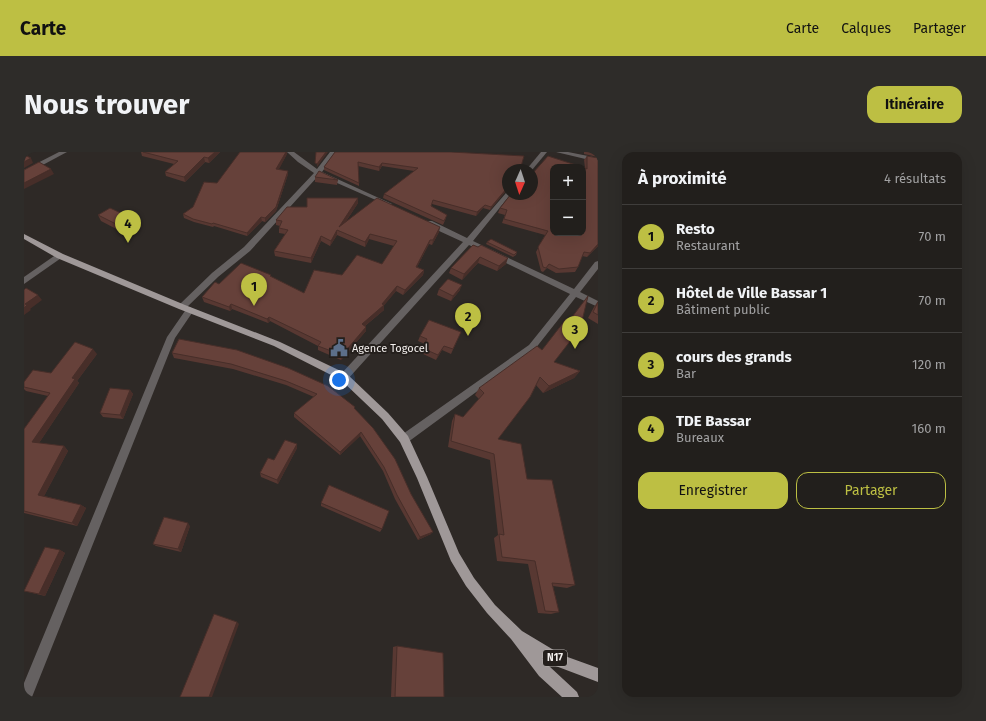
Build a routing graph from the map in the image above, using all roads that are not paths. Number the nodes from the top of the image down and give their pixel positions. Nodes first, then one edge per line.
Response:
1 (64, 152) edge
2 (290, 152) edge
3 (333, 152) edge
4 (544, 152) edge
5 (559, 152) edge
6 (598, 160) edge
7 (534, 164) edge
8 (318, 172) junction
9 (24, 173) edge
10 (503, 200) edge
11 (397, 208) edge
12 (418, 218) edge
13 (24, 236) edge
14 (468, 241) junction
15 (60, 256) junction
16 (598, 264) edge
17 (24, 280) edge
18 (575, 292) junction
19 (598, 304) edge
20 (186, 309) junction
21 (344, 377) junction
22 (404, 439) junction
23 (516, 634) junction
24 (598, 676) edge
25 (24, 697) edge
26 (572, 697) edge

1 - 9 street
2 - 8 street
3 - 8 street
4 - 7 street
5 - 6 street
8 - 11 street
8 - 20 street
10 - 14 street
12 - 14 street
13 - 15 main road, N17
14 - 18 street
14 - 21 street
15 - 17 street
15 - 20 main road, N17
16 - 18 street
18 - 19 street
18 - 22 street
20 - 21 main road, N17
20 - 25 street
21 - 22 main road, N17
22 - 23 main road, N17
23 - 24 main road, N17
23 - 26 main road, N17

